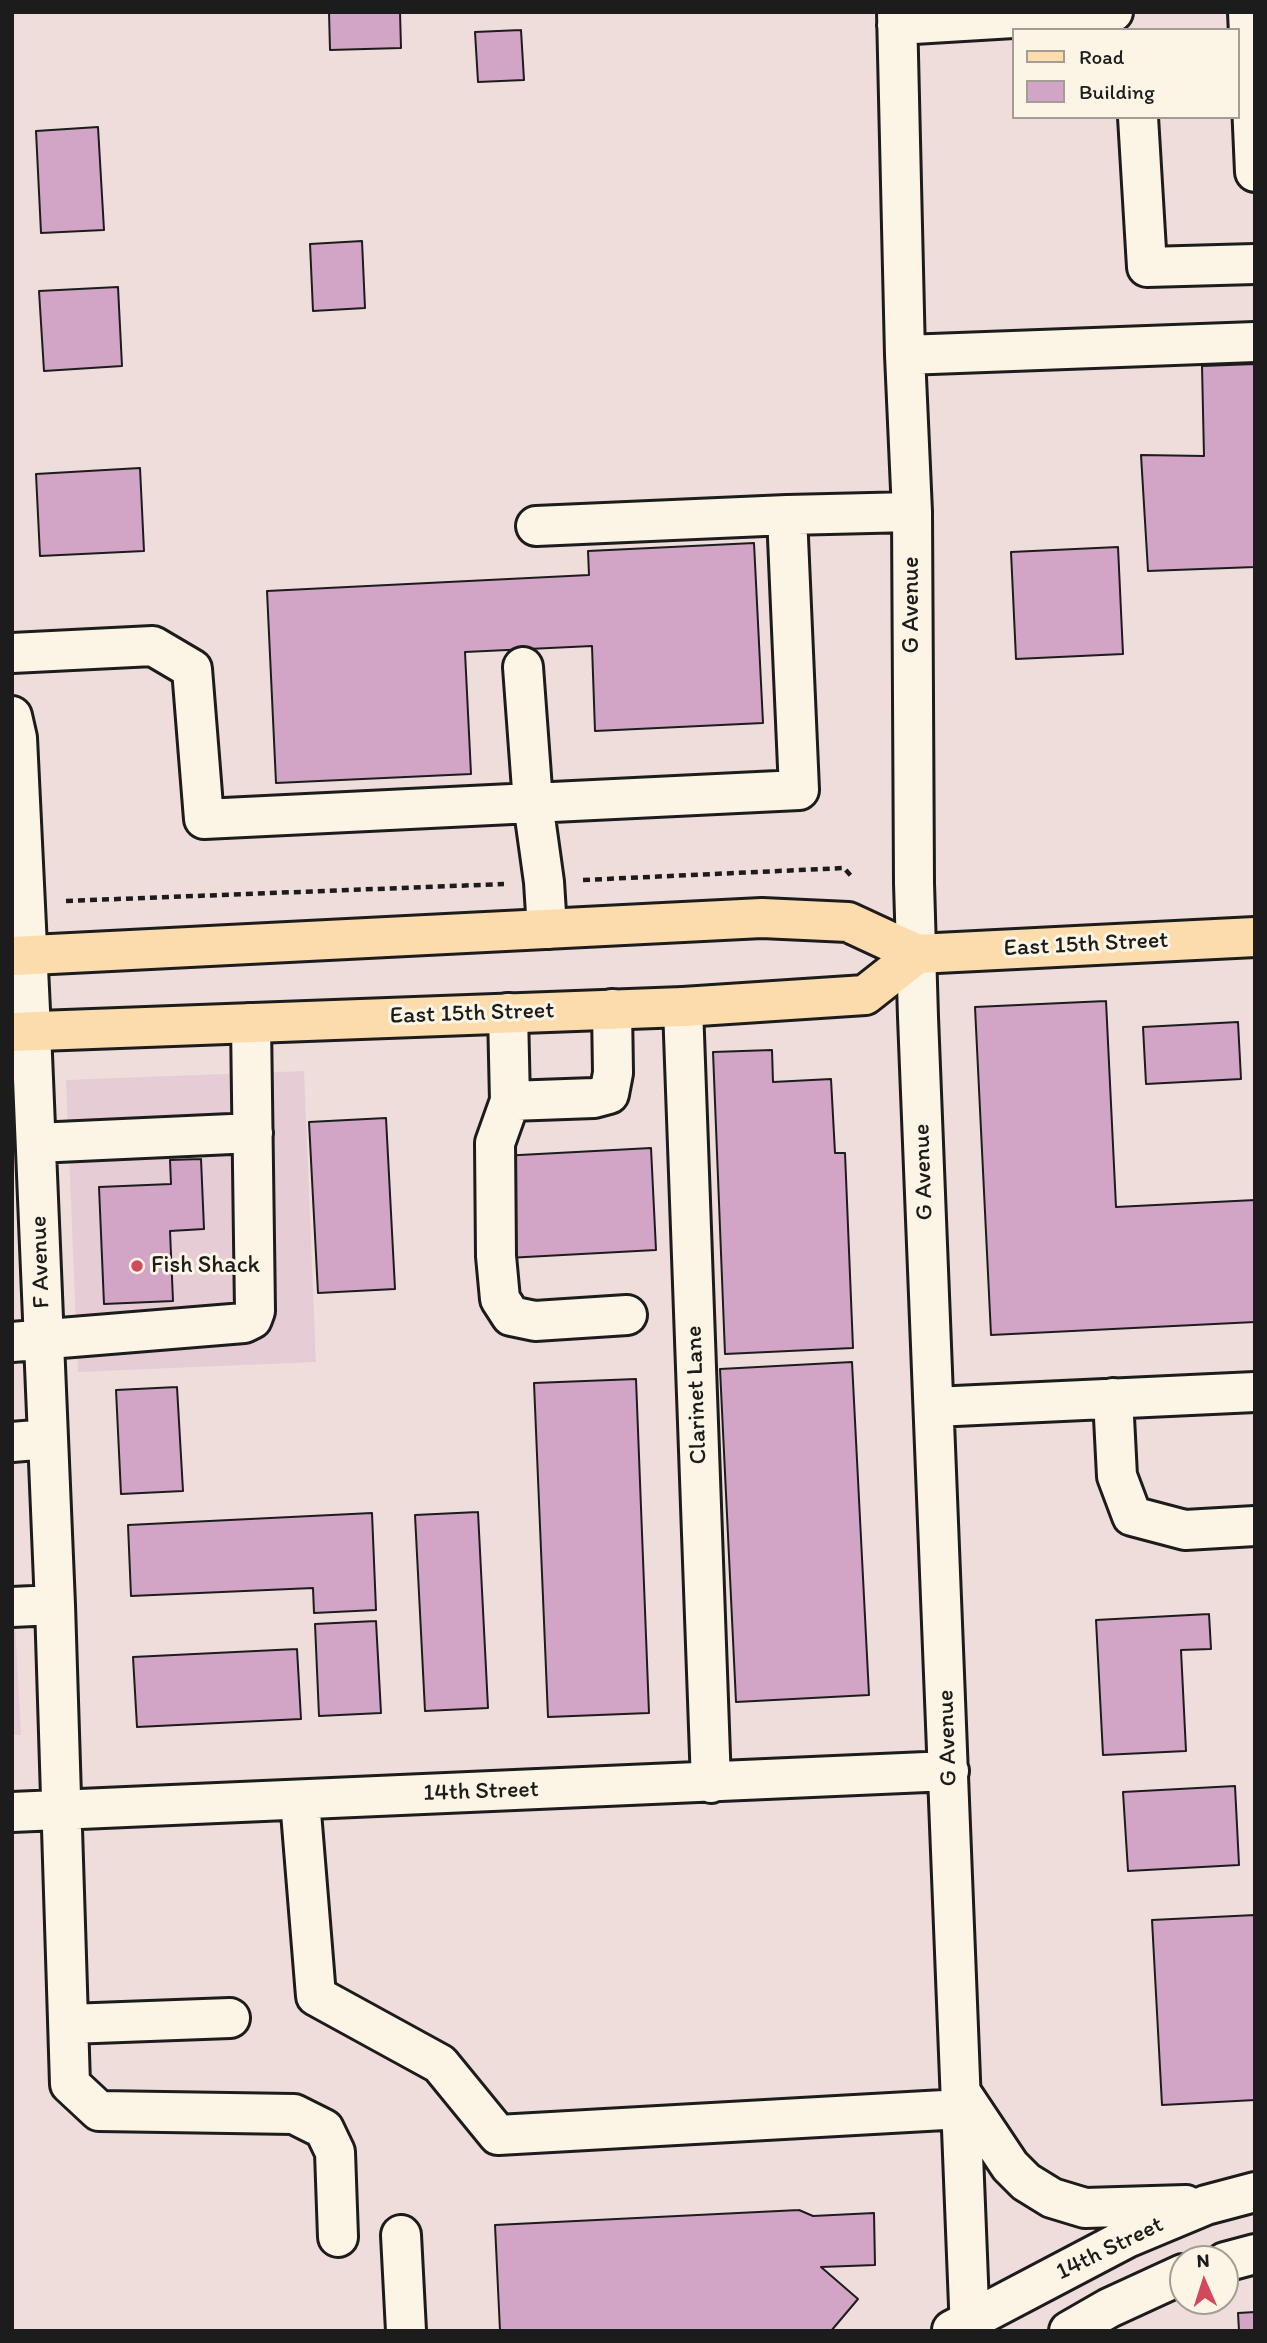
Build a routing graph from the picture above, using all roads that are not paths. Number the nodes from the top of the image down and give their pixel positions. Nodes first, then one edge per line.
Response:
1 (1113, 12) edge
2 (1248, 12) edge
3 (897, 19) edge
4 (1138, 119) edge
5 (1254, 130) edge
6 (1255, 172) edge
7 (1255, 264) edge
8 (1255, 342) edge
9 (905, 355) junction
10 (912, 512) junction
11 (786, 514) junction
12 (537, 526) dead end
13 (12, 653) edge
14 (523, 667) dead end
15 (12, 716) edge
16 (533, 803) junction
17 (547, 929) junction
18 (1255, 937) edge
19 (917, 954) junction
20 (20, 956) edge
21 (683, 1007) junction
22 (612, 1009) junction
23 (508, 1013) junction
24 (251, 1023) junction
25 (22, 1032) edge
26 (510, 1101) junction
27 (253, 1133) junction
28 (36, 1143) junction
29 (627, 1315) dead end
30 (28, 1341) edge
31 (1255, 1392) edge
32 (1113, 1398) junction
33 (934, 1407) junction
34 (30, 1441) edge
35 (1255, 1526) edge
36 (55, 1605) junction
37 (12, 1607) edge
38 (949, 1771) junction
39 (711, 1783) junction
40 (300, 1800) junction
41 (61, 1810) junction
42 (12, 1812) edge
43 (230, 2018) dead end
44 (69, 2024) junction
45 (962, 2102) junction
46 (1255, 2192) edge
47 (1206, 2205) junction
48 (401, 2235) dead end
49 (338, 2237) dead end
50 (1169, 2280) edge
51 (964, 2327) edge
52 (406, 2331) edge
53 (1069, 2331) edge

1 - 3 street
2 - 5 street
3 - 9 street, G Avenue
4 - 7 street
5 - 6 street
8 - 9 street
9 - 10 street, G Avenue
10 - 11 street
10 - 19 street, G Avenue
11 - 12 street
11 - 16 street
13 - 16 street
14 - 16 street
15 - 20 street, F Avenue
16 - 17 street
17 - 19 main road, East 15th Street
17 - 20 main road, East 15th Street
18 - 19 main road, East 15th Street
19 - 21 main road, East 15th Street
19 - 33 street, G Avenue
20 - 25 street, F Avenue
21 - 22 main road, East 15th Street
21 - 39 street, Clarinet Lane
22 - 23 main road, East 15th Street
22 - 26 street
23 - 24 main road, East 15th Street
23 - 26 street
24 - 25 main road, East 15th Street
24 - 27 street
25 - 28 street, F Avenue
26 - 29 street
27 - 28 street
27 - 30 street
28 - 30 street, F Avenue
30 - 34 street, F Avenue
31 - 32 street
32 - 33 street
32 - 35 street
33 - 38 street, G Avenue
34 - 36 street, F Avenue
36 - 37 street
36 - 41 street, F Avenue
38 - 39 street, 14th Street
38 - 45 street, G Avenue
39 - 40 street, 14th Street
40 - 41 street, 14th Street
40 - 45 street
41 - 42 street, 14th Street
41 - 44 street, F Avenue
43 - 44 street
44 - 49 street, F Avenue
45 - 47 street
45 - 51 street, G Avenue
46 - 47 street, 14th Street
47 - 51 street, 14th Street
48 - 52 street
50 - 53 street

